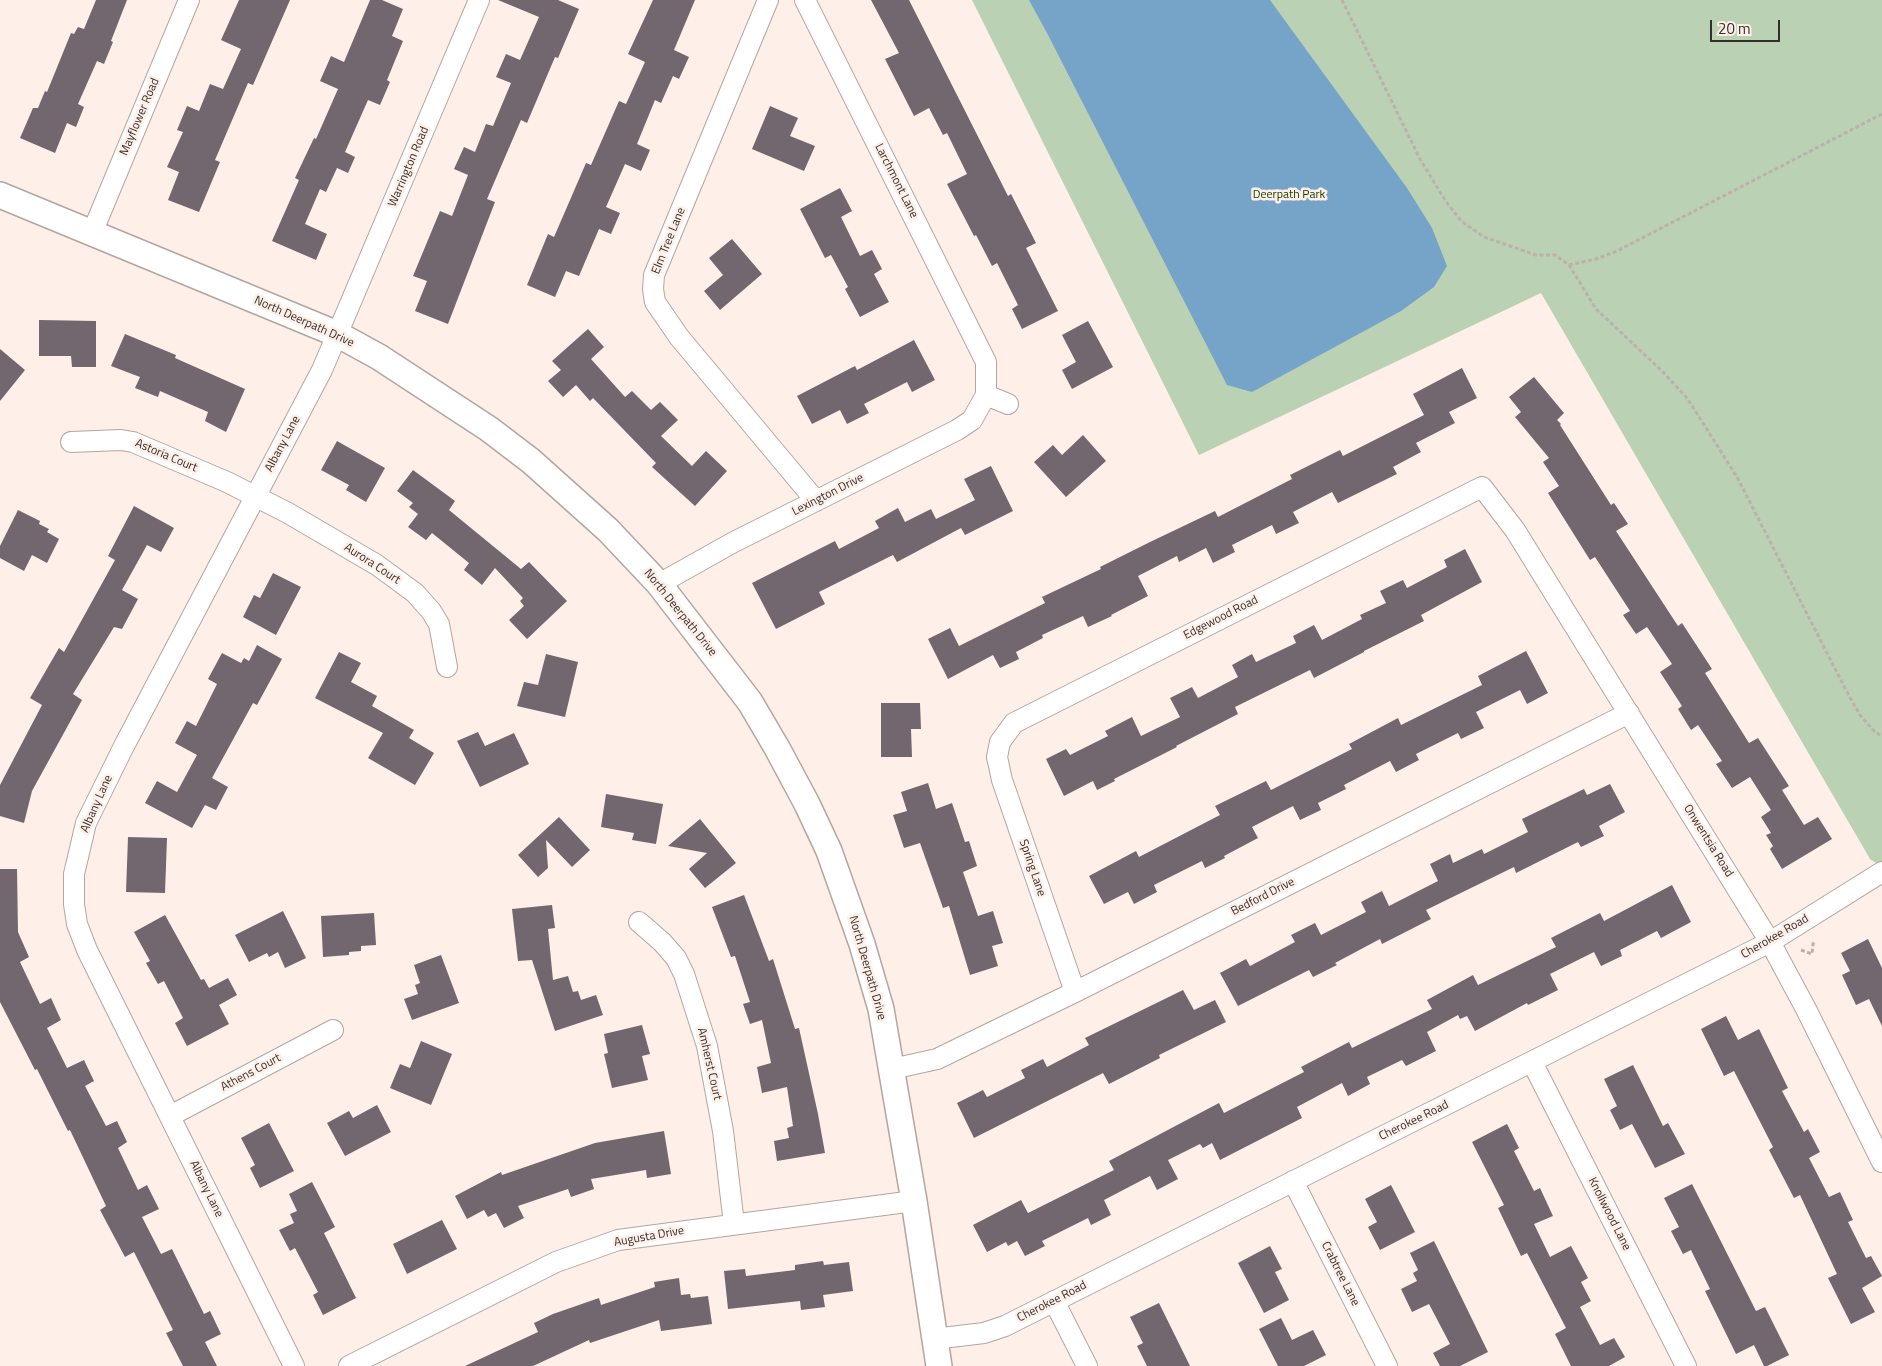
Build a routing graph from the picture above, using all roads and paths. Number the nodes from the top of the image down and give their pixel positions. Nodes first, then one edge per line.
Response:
1 (189, 0) edge
2 (479, 0) edge
3 (768, 0) edge
4 (805, 0) edge
5 (1342, 0) edge
6 (1882, 114) edge
7 (0, 195) edge
8 (92, 233) junction
9 (1569, 265) junction
10 (337, 334) junction
11 (986, 395) junction
12 (1008, 404) dead end
13 (71, 442) dead end
14 (255, 498) junction
15 (816, 501) junction
16 (1515, 530) joint
17 (659, 584) junction
18 (447, 667) dead end
19 (1629, 713) junction
20 (1882, 736) edge
21 (1000, 742) joint
22 (1882, 872) edge
23 (639, 922) dead end
24 (1770, 942) junction
25 (1075, 992) junction
26 (333, 1030) dead end
27 (1532, 1062) junction
28 (892, 1069) junction
29 (170, 1116) junction
30 (1882, 1162) edge
31 (1293, 1181) junction
32 (914, 1201) junction
33 (734, 1224) junction
34 (1054, 1301) junction
35 (934, 1339) junction
36 (294, 1366) edge
37 (349, 1366) edge
38 (938, 1366) edge
39 (1087, 1366) edge
40 (1387, 1366) edge
41 (1686, 1366) edge

1 - 8 street, Mayflower Road
2 - 10 street, Warrington Road
3 - 15 street, Elm Tree Lane
4 - 11 street, Larchmont Lane
5 - 9 path
6 - 9 path
7 - 8 street, North Deerpath Drive
8 - 10 street, North Deerpath Drive
9 - 20 path
10 - 14 street, Albany Lane
10 - 17 street, North Deerpath Drive
11 - 12 street
11 - 15 street, Lexington Drive
13 - 14 street, Astoria Court
14 - 18 street, Aurora Court
14 - 29 street, Albany Lane
15 - 17 street, Lexington Drive
16 - 19 street, Onwentsia Road
16 - 21 street, Edgewood Road
17 - 28 street, North Deerpath Drive
19 - 24 street, Onwentsia Road
19 - 25 street, Bedford Drive
21 - 25 street, Spring Lane
22 - 24 street, Cherokee Road
23 - 33 street, Amherst Court
24 - 27 street, Cherokee Road
24 - 30 street, Onwentsia Road
25 - 28 street, Bedford Drive
26 - 29 street, Athens Court
27 - 31 street, Cherokee Road
27 - 41 street, Knollwood Lane
28 - 32 street, North Deerpath Drive
29 - 36 street, Albany Lane
31 - 34 street, Cherokee Road
31 - 40 street, Crabtree Lane
32 - 33 street, Augusta Drive
32 - 35 street, North Deerpath Drive
33 - 37 street, Augusta Drive
34 - 35 street, Cherokee Road
34 - 39 street
35 - 38 street, North Deerpath Drive

